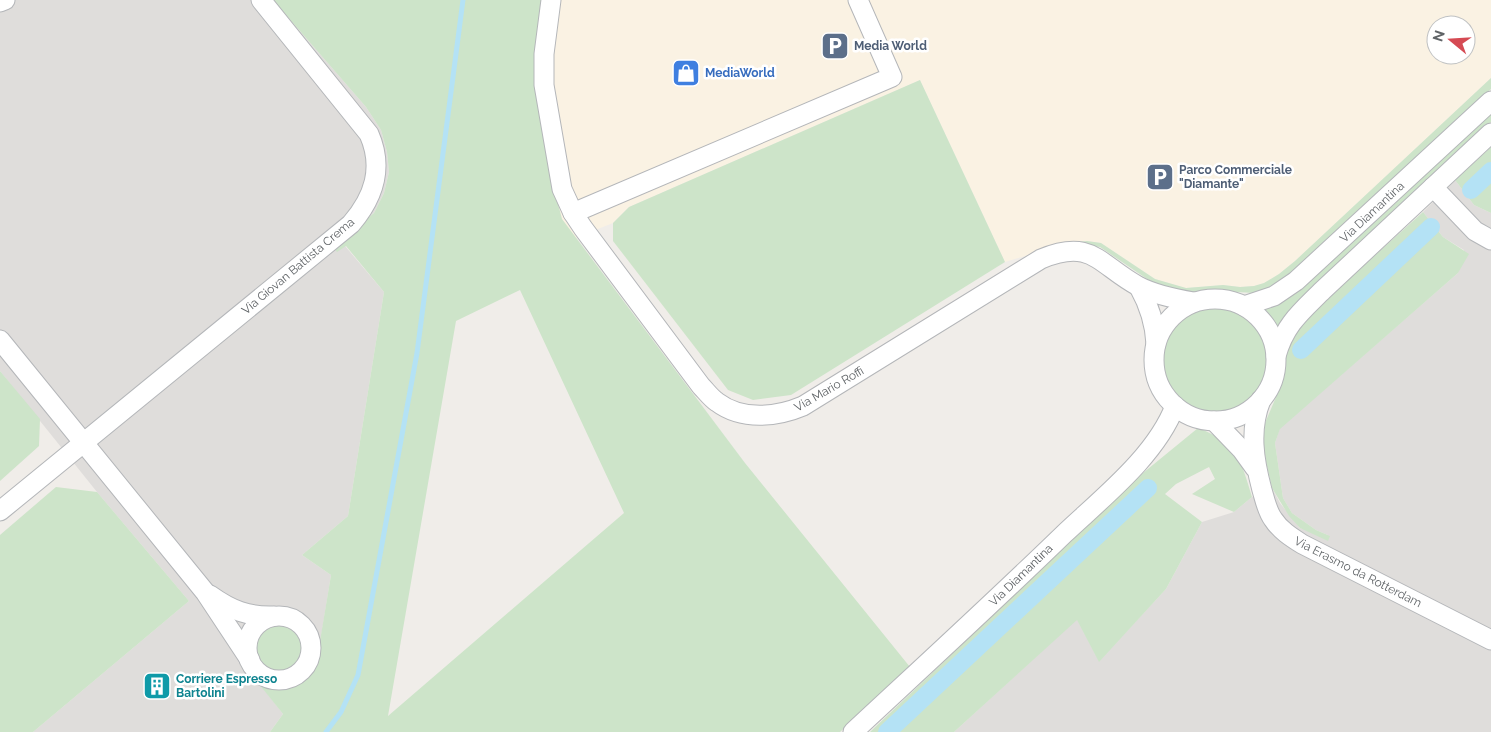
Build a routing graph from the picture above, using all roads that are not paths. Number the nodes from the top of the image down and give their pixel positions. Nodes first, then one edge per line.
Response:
1 (5, 0) edge
2 (261, 0) edge
3 (551, 0) edge
4 (858, 0) edge
5 (0, 2) edge
6 (1491, 101) edge
7 (1491, 133) edge
8 (1433, 187) junction
9 (573, 213) junction
10 (1491, 240) edge
11 (1139, 287) junction
12 (1194, 302) junction
13 (1244, 306) junction
14 (0, 340) edge
15 (1156, 344) junction
16 (1276, 358) junction
17 (1261, 400) junction
18 (1175, 406) junction
19 (1214, 421) junction
20 (84, 443) junction
21 (1258, 474) junction
22 (0, 511) edge
23 (205, 592) junction
24 (274, 616) junction
25 (1491, 640) edge
26 (250, 660) junction
27 (853, 732) edge

1 - 5 street
2 - 20 street, Via Giovan Battista Crema
3 - 9 street, Via Mario Roffi
4 - 9 street
6 - 13 street, Via Diamantina
7 - 8 street, Via Diamantina
8 - 10 street
8 - 16 street, Via Diamantina
9 - 11 street, Via Mario Roffi
11 - 12 street, Via Mario Roffi
11 - 15 street
12 - 13 street, Via Diamantina
12 - 15 street, Via Diamantina
13 - 16 street, Via Diamantina
14 - 20 street
15 - 18 street, Via Diamantina
16 - 17 street, Via Diamantina
17 - 19 street, Via Diamantina
17 - 21 street, Via Erasmo da Rotterdam
18 - 19 street, Via Diamantina
18 - 27 street, Via Diamantina
19 - 21 street, Via Erasmo da Rotterdam
20 - 22 street, Via Giovan Battista Crema
20 - 23 street
21 - 25 street, Via Erasmo da Rotterdam
23 - 24 street
23 - 26 street
24 - 26 street
24 - 26 street

